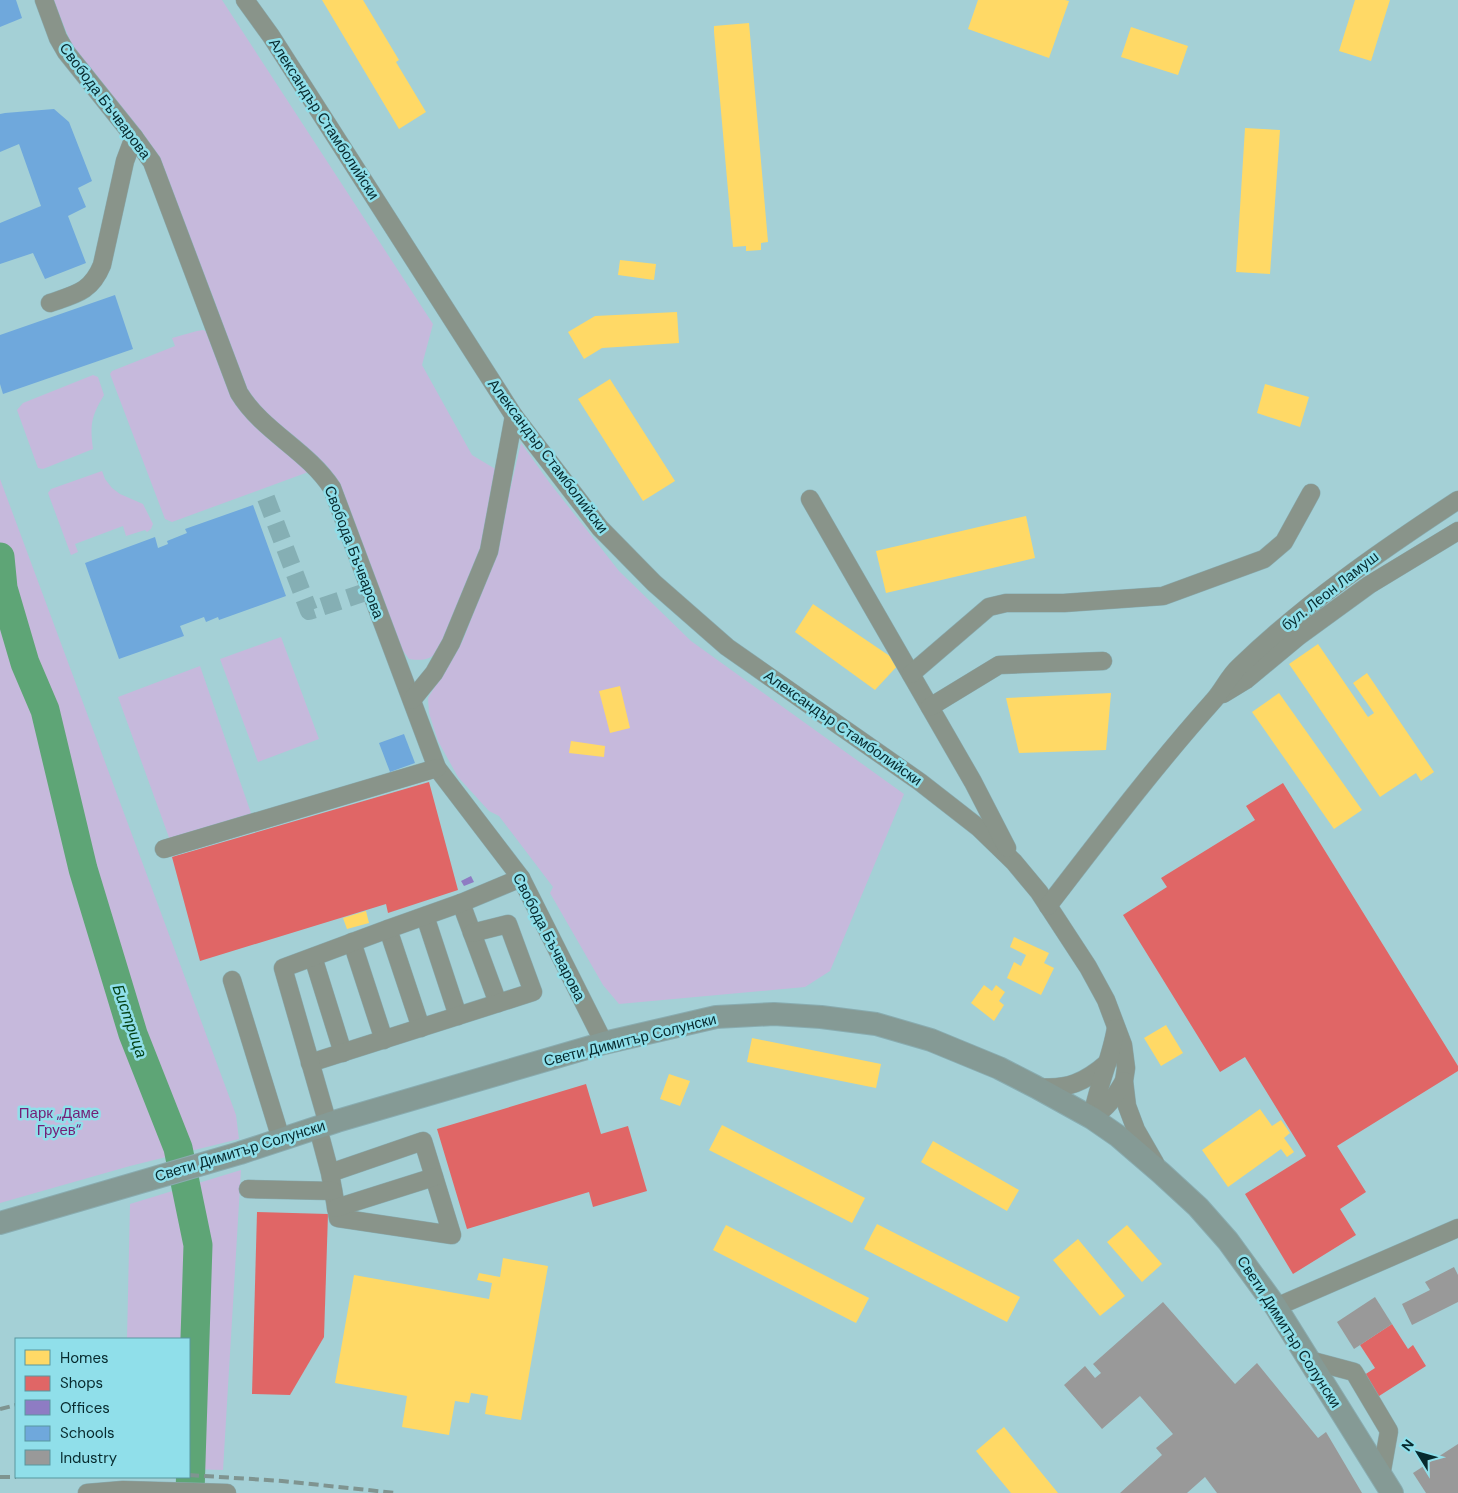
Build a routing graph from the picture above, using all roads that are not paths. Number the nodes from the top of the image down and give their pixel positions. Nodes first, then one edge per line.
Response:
1 (44, 0) edge
2 (245, 0) edge
3 (134, 137) junction
4 (50, 303) dead end
5 (514, 416) junction
6 (1311, 493) dead end
7 (810, 498) dead end
8 (1458, 500) edge
9 (1458, 531) edge
10 (1103, 661) dead end
11 (911, 674) junction
12 (1216, 698) junction
13 (412, 700) junction
14 (930, 707) junction
15 (437, 768) junction
16 (164, 849) dead end
17 (1014, 862) junction
18 (521, 878) junction
19 (461, 903) junction
20 (1048, 906) junction
21 (425, 916) junction
22 (388, 928) junction
23 (472, 933) junction
24 (352, 942) junction
25 (313, 957) junction
26 (232, 980) dead end
27 (498, 1003) junction
28 (458, 1016) junction
29 (420, 1028) junction
30 (1116, 1028) junction
31 (384, 1040) junction
32 (604, 1043) junction
33 (343, 1053) junction
34 (1109, 1060) junction
35 (310, 1063) junction
36 (1124, 1081) junction
37 (1036, 1087) junction
38 (1092, 1118) junction
39 (323, 1126) junction
40 (281, 1139) junction
41 (1161, 1172) junction
42 (330, 1173) junction
43 (434, 1177) junction
44 (248, 1189) dead end
45 (334, 1200) junction
46 (0, 1223) edge
47 (1456, 1233) edge
48 (1276, 1307) junction
49 (1309, 1360) junction
50 (1387, 1484) edge
51 (87, 1493) edge
52 (225, 1493) edge

1 - 3 street, Свобода Бъчварова
2 - 5 street, Александър Стамболийски
3 - 4 street
3 - 13 street, Свобода Бъчварова
5 - 13 street
5 - 17 street, Александър Стамболийски
6 - 11 street
7 - 11 street
8 - 12 street, бул. Леон Ламуш
9 - 12 street, бул. Леон Ламуш
10 - 14 street
11 - 14 street
12 - 20 street, бул. Леон Ламуш
13 - 15 street, Свобода Бъчварова
14 - 17 street
15 - 16 street
15 - 18 street, Свобода Бъчварова
17 - 20 street, Александър Стамболийски
18 - 19 street
18 - 32 street, Свобода Бъчварова
19 - 21 street
19 - 23 street
20 - 30 street, Александър Стамболийски
21 - 22 street
21 - 28 street
22 - 24 street
22 - 29 street
23 - 27 street
23 - 27 street
24 - 25 street
24 - 31 street
25 - 33 street
25 - 35 street
26 - 40 street
27 - 28 street
28 - 29 street
29 - 31 street
30 - 34 street
30 - 36 street, Александър Стамболийски
31 - 33 street
32 - 37 main road, Свети Димитър Солунски
32 - 39 main road, Свети Димитър Солунски
33 - 35 street
34 - 37 street
34 - 38 street
35 - 39 street
36 - 38 street
36 - 41 street, Александър Стамболийски
37 - 38 main road, Свети Димитър Солунски
38 - 41 main road, Свети Димитър Солунски
39 - 40 main road, Свети Димитър Солунски
39 - 42 street
40 - 46 main road, Свети Димитър Солунски
41 - 48 main road, Свети Димитър Солунски
42 - 43 street
42 - 45 street
43 - 45 street
43 - 45 street
44 - 45 street
47 - 48 street
48 - 49 main road, Свети Димитър Солунски
49 - 50 main road, Свети Димитър Солунски
49 - 50 street
51 - 52 street

